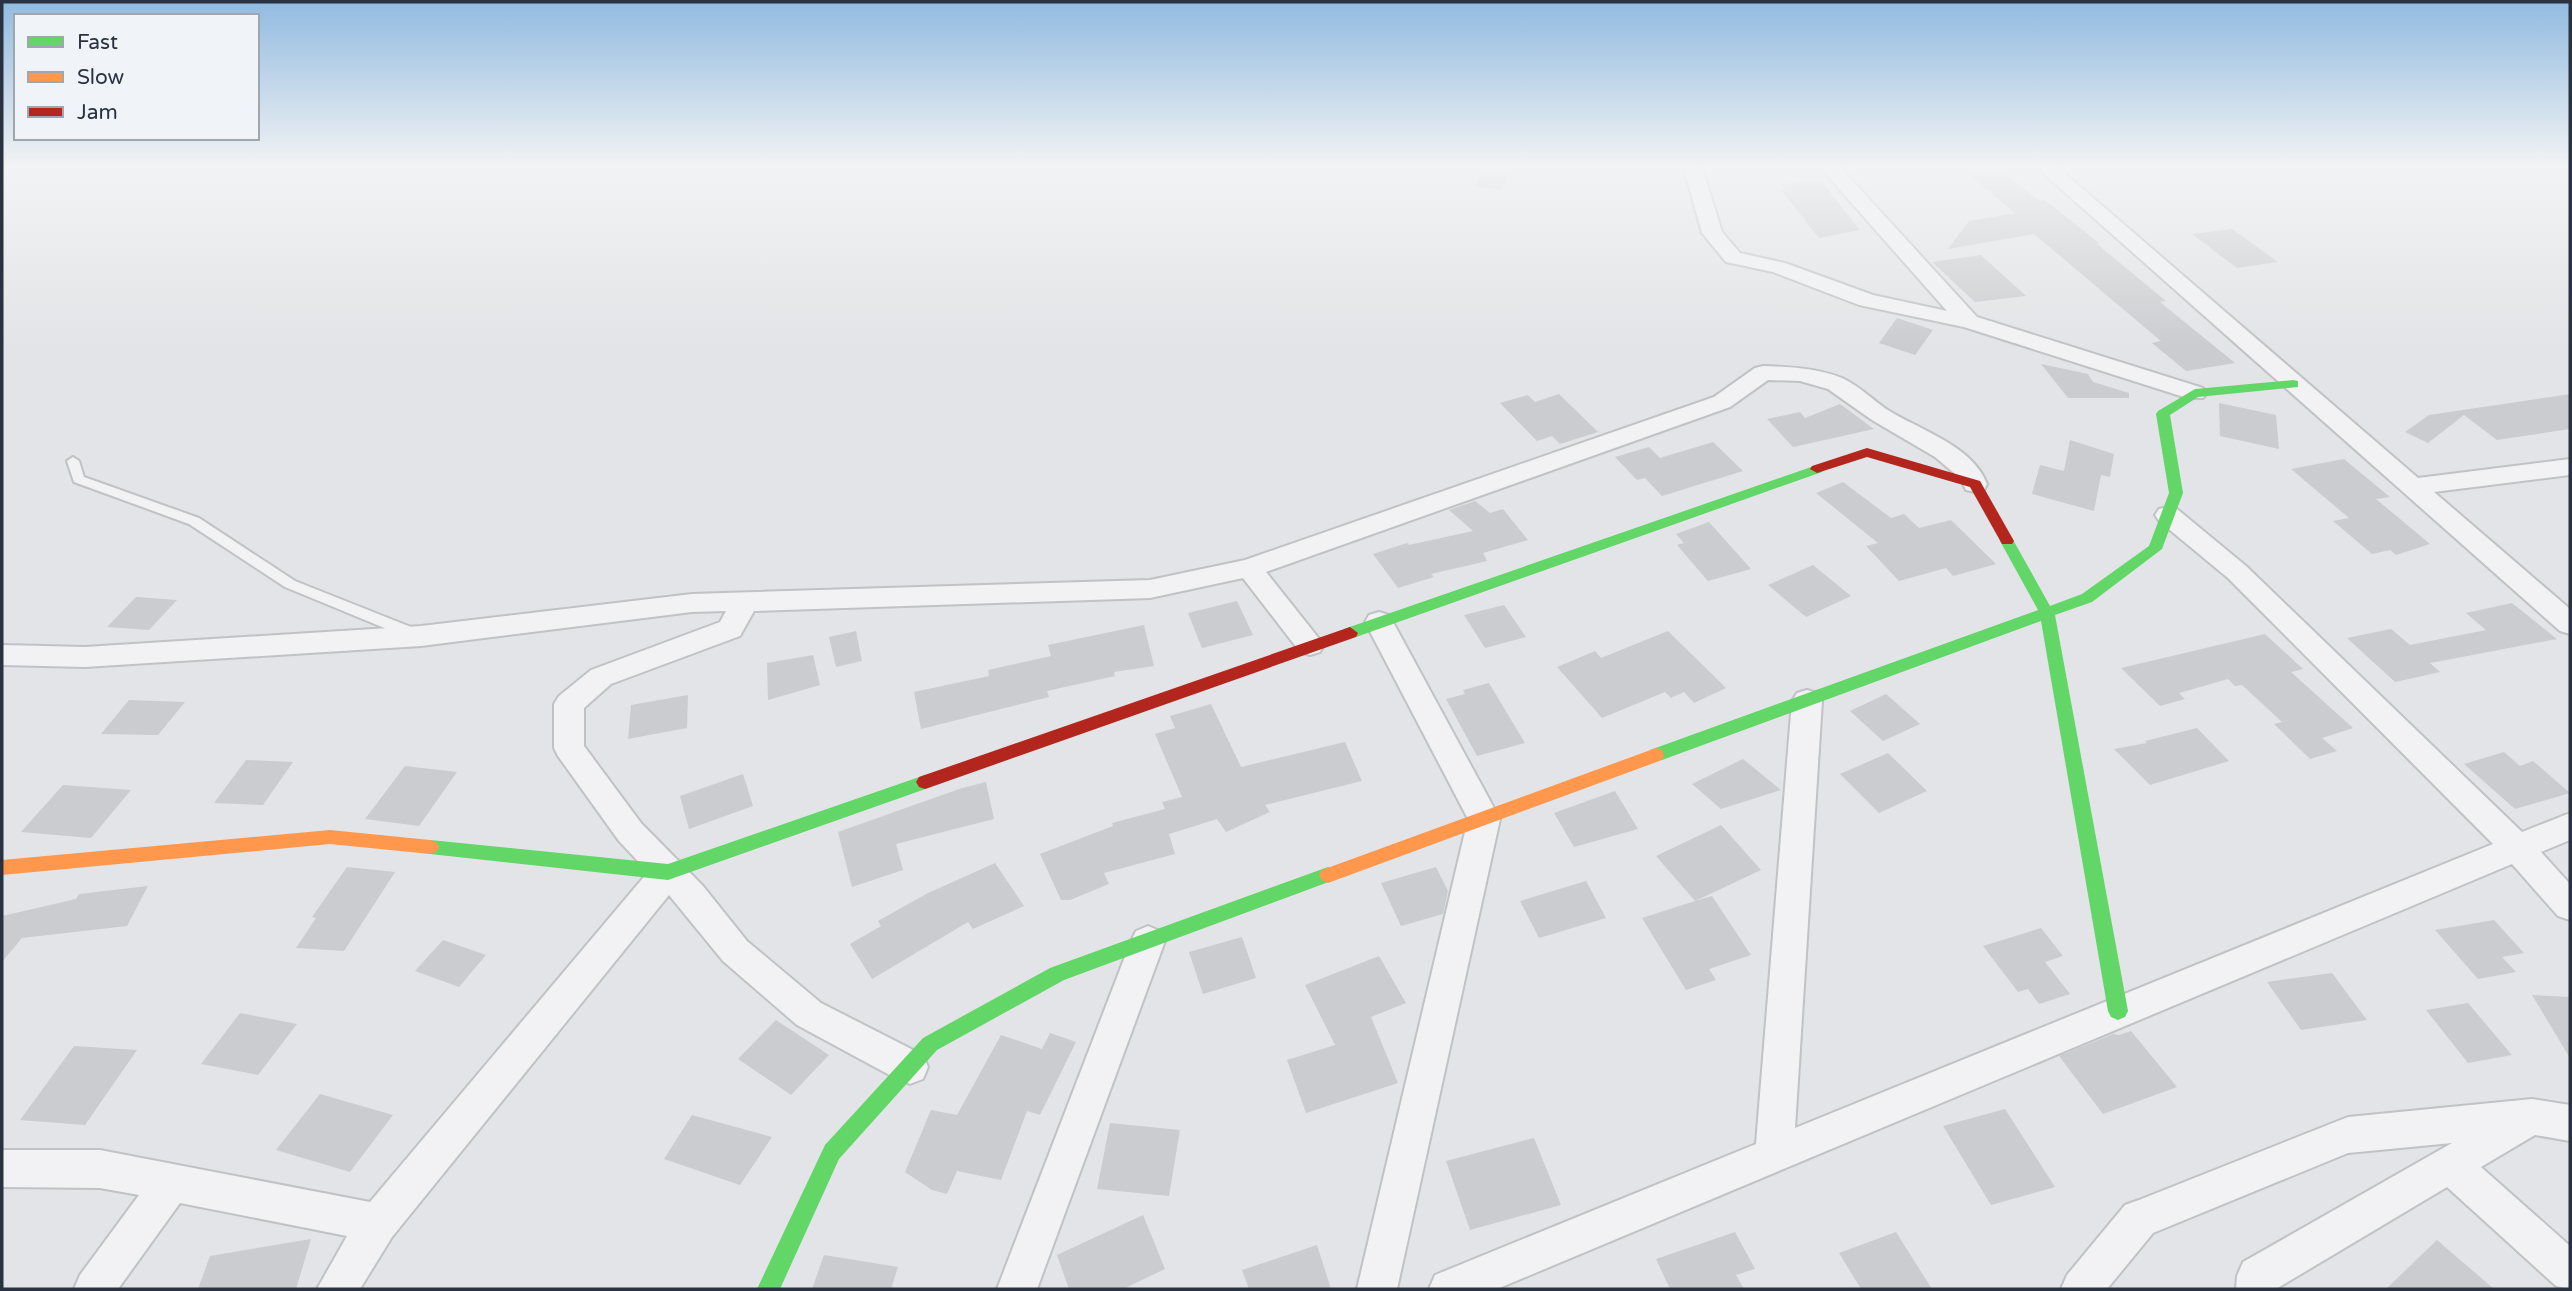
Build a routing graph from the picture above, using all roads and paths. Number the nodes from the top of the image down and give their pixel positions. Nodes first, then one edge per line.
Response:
1 (1710, 225) edge
2 (1881, 225) edge
3 (2112, 225) edge
4 (1969, 322) junction
5 (2293, 384) junction
6 (2195, 394) junction
7 (73, 461) dead end
8 (2570, 467) edge
9 (1975, 484) junction
10 (2411, 487) junction
11 (2168, 515) junction
12 (1249, 568) junction
13 (746, 601) junction
14 (2047, 613) junction
15 (1379, 622) junction
16 (2570, 624) edge
17 (421, 636) junction
18 (1310, 645) junction
19 (2, 655) edge
20 (1807, 701) junction
21 (1484, 819) junction
22 (2570, 826) edge
23 (2516, 846) junction
24 (2, 868) edge
25 (668, 872) junction
26 (2570, 906) edge
27 (1148, 941) junction
28 (2118, 1011) junction
29 (910, 1067) junction
30 (2532, 1117) junction
31 (2570, 1123) edge
32 (1774, 1154) junction
33 (2450, 1165) junction
34 (2, 1169) edge
35 (171, 1183) junction
36 (378, 1223) junction
37 (2570, 1272) edge
38 (94, 1289) edge
39 (337, 1289) edge
40 (768, 1289) edge
41 (1017, 1289) edge
42 (1377, 1289) edge
43 (1448, 1289) edge
44 (2081, 1289) edge
45 (2256, 1289) edge

1 - 4 street
2 - 4 street
3 - 5 street
4 - 6 street
5 - 6 street
5 - 10 street
6 - 11 street
7 - 17 lane
8 - 10 street
9 - 12 street
9 - 14 street
9 - 15 street
10 - 16 street
11 - 14 street
11 - 23 street
12 - 13 street
12 - 18 street
13 - 17 street
13 - 25 street
14 - 20 street
14 - 28 street
15 - 18 street
15 - 21 street
17 - 19 street
18 - 25 street
20 - 21 street
20 - 32 street
21 - 27 street
21 - 42 street
22 - 23 street
23 - 26 street
23 - 28 street
24 - 25 street
25 - 29 street
25 - 36 street
27 - 29 street
27 - 41 street
28 - 32 street
29 - 40 street
30 - 31 street
30 - 33 street
30 - 44 street
32 - 43 street
33 - 37 street
33 - 45 street
34 - 35 street
35 - 36 street
35 - 38 street
36 - 39 street

